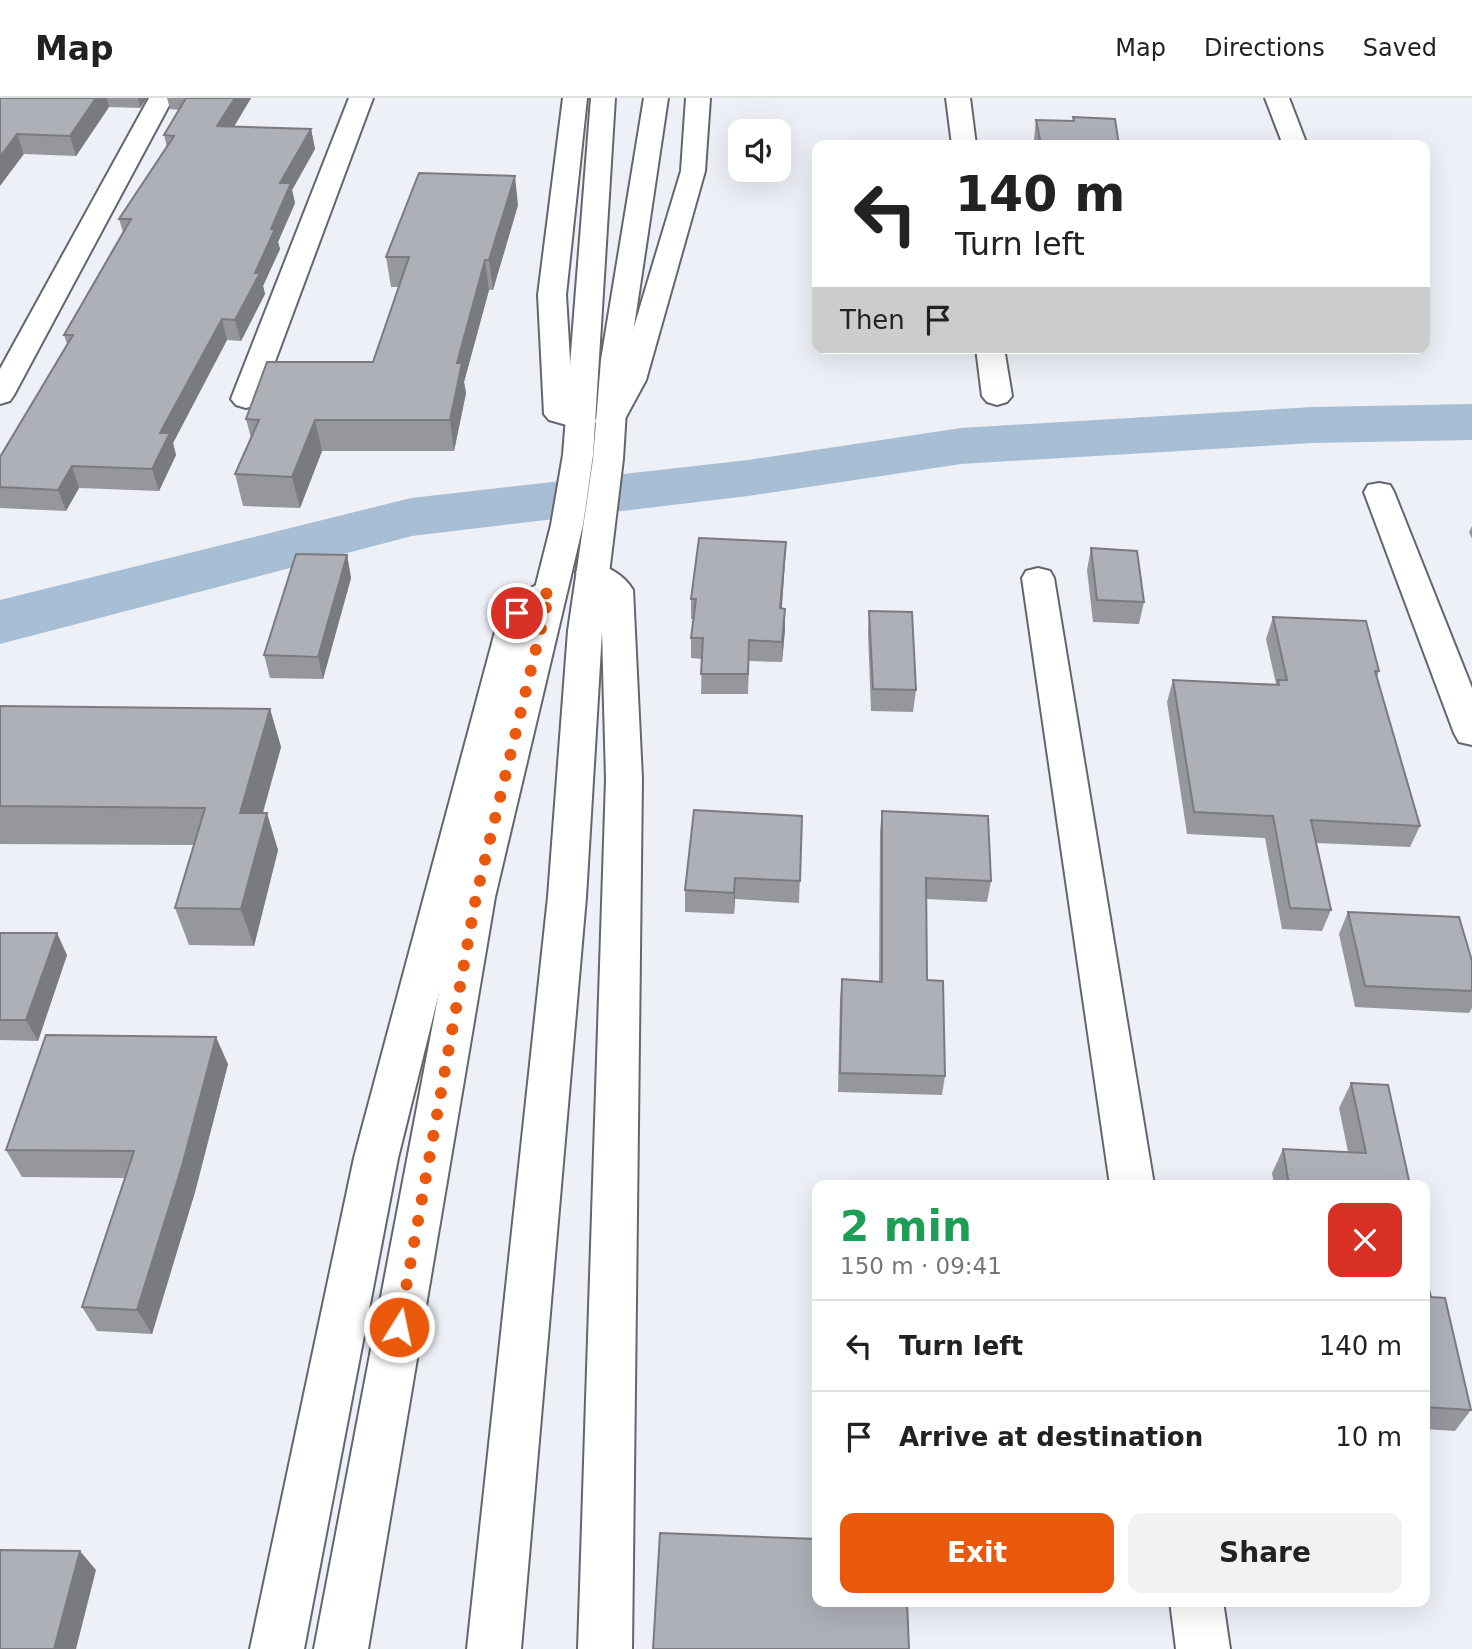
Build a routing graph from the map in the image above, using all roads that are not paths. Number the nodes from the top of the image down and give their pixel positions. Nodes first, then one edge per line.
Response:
1 (161, 98) edge
2 (361, 98) edge
3 (575, 98) edge
4 (603, 98) edge
5 (656, 98) edge
6 (698, 98) edge
7 (958, 98) edge
8 (1277, 98) edge
9 (963, 140) edge
10 (1293, 140) edge
11 (991, 354) edge
12 (0, 395) edge
13 (996, 396) dead end
14 (246, 399) dead end
15 (581, 420) junction
16 (610, 422) junction
17 (593, 457) junction
18 (1379, 492) dead end
19 (582, 527) junction
20 (592, 572) junction
21 (1038, 578) dead end
22 (550, 591) junction
23 (1472, 733) edge
24 (1131, 1180) edge
25 (1197, 1607) edge
26 (277, 1649) edge
27 (341, 1649) edge
28 (494, 1649) edge
29 (605, 1649) edge
30 (1203, 1649) edge

1 - 12 street
2 - 14 street
3 - 15 street
4 - 15 street
5 - 16 street
6 - 16 street
7 - 9 street
8 - 10 street
11 - 13 street
15 - 17 street
16 - 17 street
17 - 19 street
18 - 23 street
19 - 20 street
19 - 22 street
20 - 28 street
20 - 29 street
21 - 24 street
22 - 26 street
22 - 27 street
25 - 30 street

